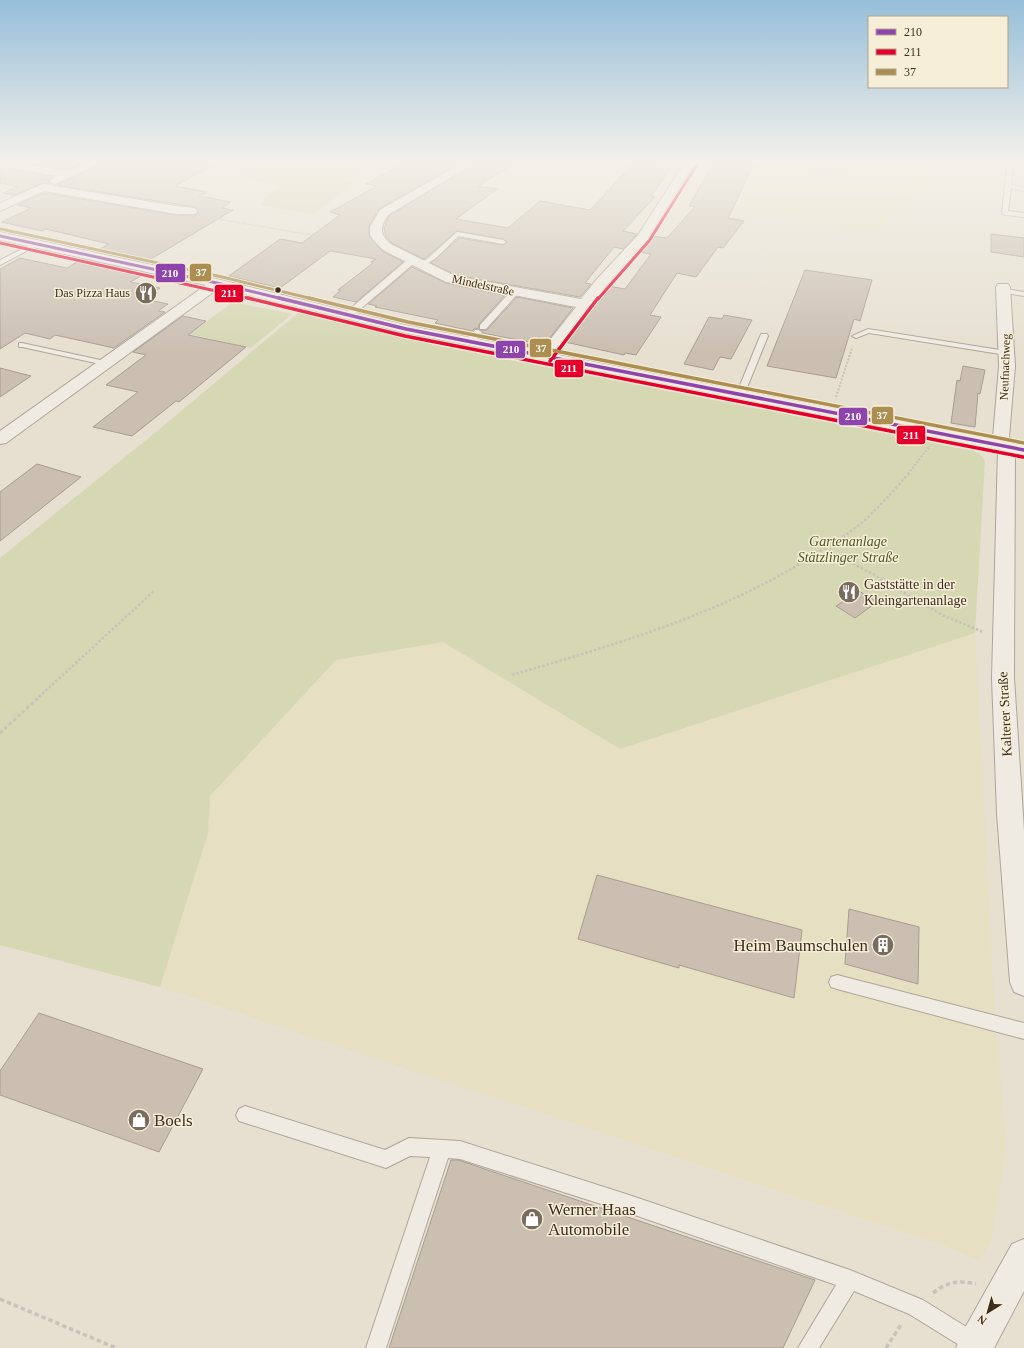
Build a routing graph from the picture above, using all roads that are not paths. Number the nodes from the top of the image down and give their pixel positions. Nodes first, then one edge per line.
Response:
1 (376, 225) edge
2 (651, 225) edge
3 (0, 236) edge
4 (503, 242) dead end
5 (36, 244) junction
6 (418, 262) junction
7 (0, 263) edge
8 (217, 283) junction
9 (1003, 288) joint
10 (516, 291) junction
11 (1024, 294) edge
12 (584, 304) junction
13 (348, 315) junction
14 (477, 334) junction
15 (764, 336) dead end
16 (856, 336) road end
17 (22, 345) dead end
18 (1006, 353) junction
19 (544, 356) junction
20 (105, 364) junction
21 (740, 394) junction
22 (0, 439) edge
23 (1015, 448) edge
24 (1021, 912) edge
25 (837, 982) dead end
26 (1024, 982) edge
27 (1024, 1031) edge
28 (245, 1115) dead end
29 (442, 1149) junction
30 (1019, 1268) edge
31 (850, 1280) junction
32 (976, 1346) edge
33 (376, 1348) edge
34 (808, 1348) edge

1 - 6 street, Mindelstraße
2 - 12 street
3 - 5 street
4 - 6 lane
5 - 7 lane
5 - 8 street
6 - 10 street, Mindelstraße
6 - 13 lane
8 - 13 street
8 - 20 street
9 - 11 lane
9 - 18 street, Neufnachweg
10 - 12 street, Mindelstraße
10 - 14 lane
12 - 19 street
13 - 14 street
14 - 19 street
15 - 21 lane
16 - 18 lane
17 - 20 lane
18 - 23 street, Neufnachweg
19 - 21 street
20 - 22 street
21 - 23 street
23 - 24 street, Kalterer Straße
24 - 26 street, Kalterer Straße
25 - 27 lane
28 - 29 lane
29 - 31 lane
29 - 33 lane
30 - 32 street
31 - 32 lane
31 - 34 lane

